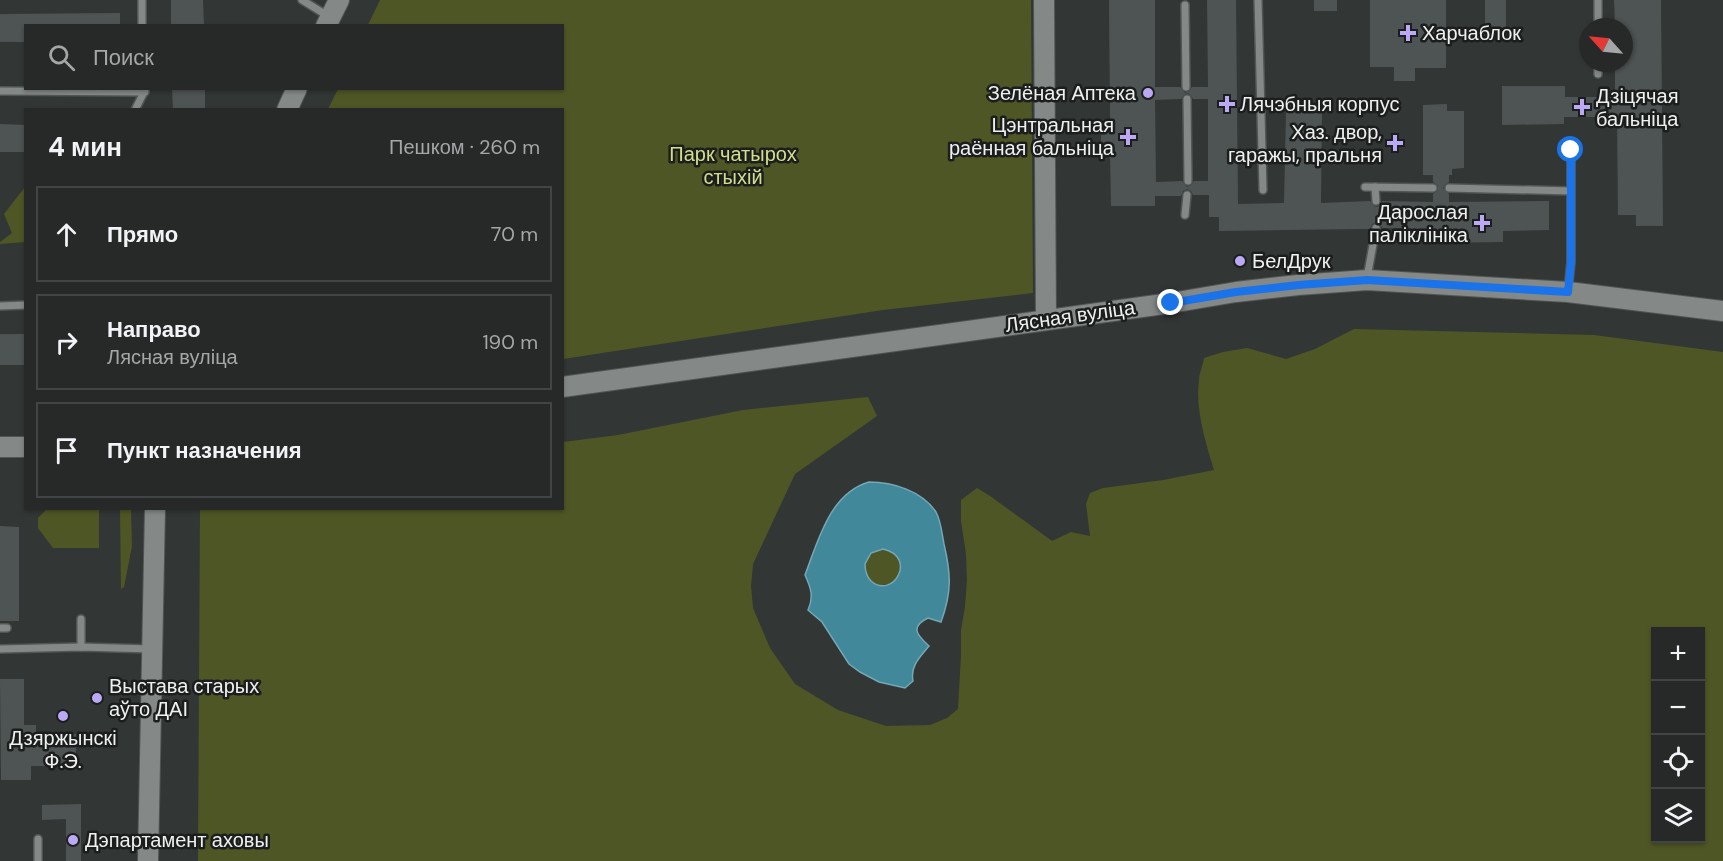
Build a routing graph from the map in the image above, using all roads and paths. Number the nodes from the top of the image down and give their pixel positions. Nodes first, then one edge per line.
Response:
1 (142, 0) edge
2 (302, 0) edge
3 (1044, 0) edge
4 (1258, 0) edge
5 (1598, 0) edge
6 (1185, 5) dead end
7 (332, 14) edge
8 (1598, 18) edge
9 (142, 24) edge
10 (1186, 87) dead end
11 (145, 90) edge
12 (296, 90) edge
13 (0, 91) edge
14 (1186, 99) dead end
15 (136, 108) edge
16 (288, 108) edge
17 (1571, 150) dead end
18 (1188, 182) dead end
19 (1365, 187) dead end
20 (1375, 187) junction
21 (1433, 188) dead end
22 (1449, 188) dead end
23 (1263, 190) dead end
24 (1571, 191) junction
25 (1187, 195) dead end
26 (1376, 201) dead end
27 (1185, 215) dead end
28 (1376, 228) dead end
29 (1367, 280) junction
30 (1568, 292) junction
31 (24, 305) edge
32 (0, 306) edge
33 (1723, 311) edge
34 (1046, 319) junction
35 (564, 387) edge
36 (0, 447) edge
37 (24, 447) edge
38 (155, 510) edge
39 (81, 618) dead end
40 (81, 647) junction
41 (0, 649) edge
42 (150, 650) junction
43 (38, 839) dead end
44 (38, 861) edge
45 (147, 861) edge

1 - 9 lane
2 - 7 lane
3 - 34 main road
4 - 23 lane
5 - 8 lane
6 - 10 lane
11 - 13 lane
11 - 15 lane
12 - 16 main road
14 - 18 lane
17 - 24 lane
19 - 20 lane
20 - 21 lane
20 - 26 lane
22 - 24 lane
24 - 30 lane
25 - 27 lane
28 - 29 lane
29 - 30 main road, Лясная вуліца
29 - 34 main road, Лясная вуліца
30 - 33 main road, Лясная вуліца
31 - 32 lane
34 - 35 main road, Лясная вуліца
36 - 37 main road
38 - 42 main road
39 - 40 lane
40 - 41 lane
40 - 42 lane
42 - 45 main road
43 - 44 lane

